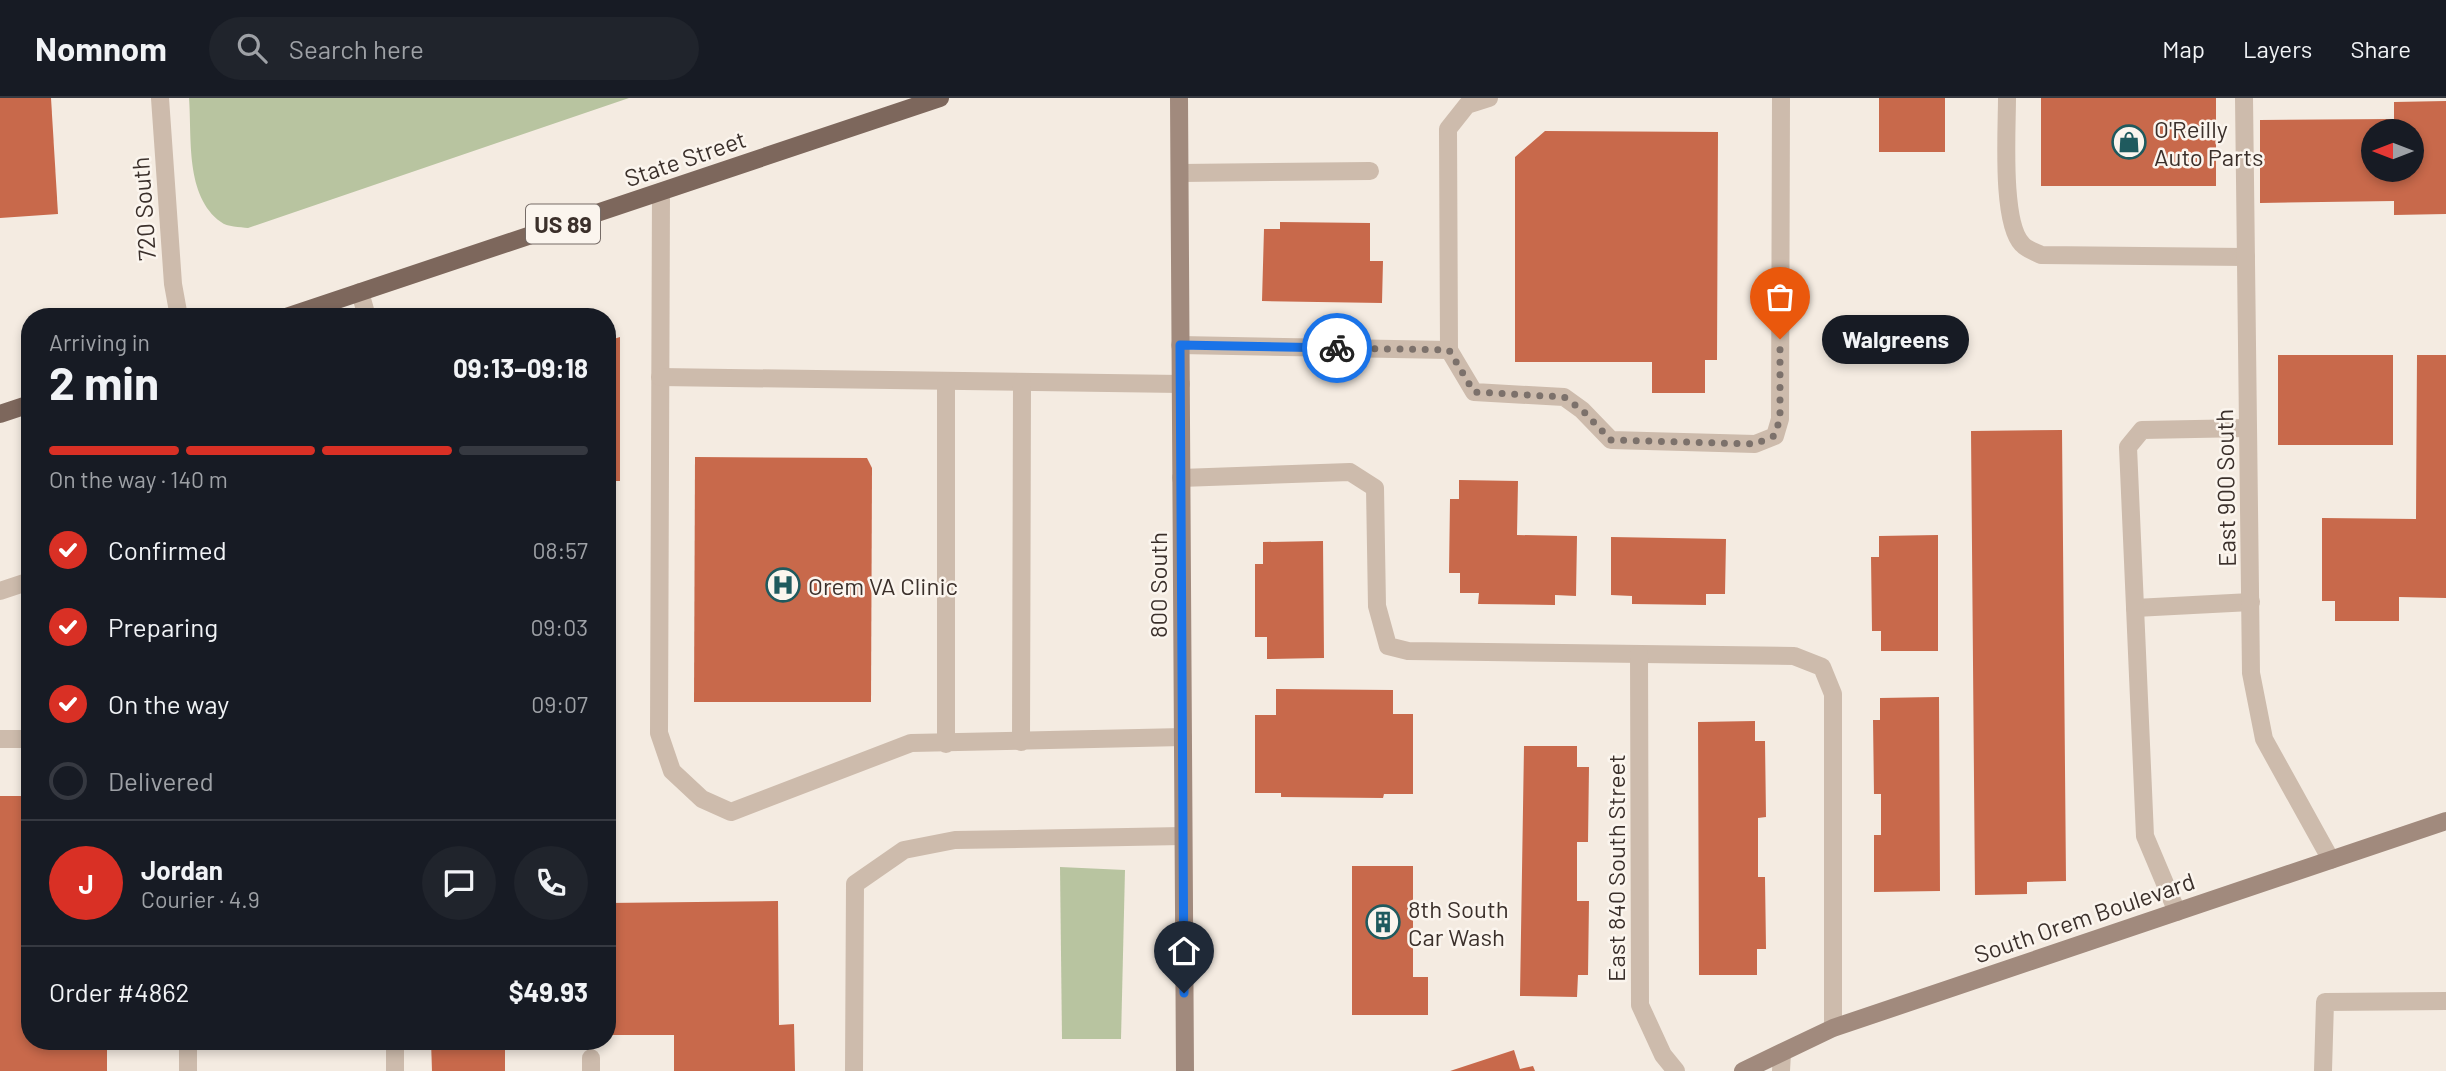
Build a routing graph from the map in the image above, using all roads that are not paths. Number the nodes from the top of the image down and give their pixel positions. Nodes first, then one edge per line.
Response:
1 (160, 98) edge
2 (940, 98) edge
3 (1179, 98) edge
4 (1489, 98) edge
5 (1781, 98) edge
6 (2007, 98) edge
7 (2244, 98) edge
8 (1370, 171) dead end
9 (1180, 173) junction
10 (661, 192) junction
11 (2246, 257) junction
12 (360, 292) junction
13 (177, 308) edge
14 (313, 308) edge
15 (364, 308) edge
16 (1180, 345) junction
17 (1449, 350) junction
18 (660, 377) junction
19 (946, 381) junction
20 (1023, 382) junction
21 (1181, 384) junction
22 (21, 407) edge
23 (0, 414) edge
24 (2248, 428) junction
25 (1181, 478) junction
26 (21, 584) edge
27 (0, 592) edge
28 (2251, 602) junction
29 (2135, 608) junction
30 (1639, 654) junction
31 (1182, 737) junction
32 (0, 739) edge
33 (21, 739) edge
34 (1021, 742) junction
35 (946, 744) junction
36 (2446, 821) edge
37 (1183, 836) junction
38 (2331, 860) junction
39 (2177, 912) junction
40 (2446, 1001) edge
41 (1833, 1028) junction
42 (188, 1050) edge
43 (395, 1050) edge
44 (1781, 1062) edge
45 (188, 1071) edge
46 (395, 1071) edge
47 (854, 1071) edge
48 (1185, 1071) edge
49 (1676, 1071) edge
50 (1743, 1071) edge
51 (2323, 1071) edge

1 - 13 street, 720 South
2 - 10 main road, State Street / US 89
3 - 9 main road, 800 South
4 - 17 street
5 - 17 street
6 - 11 street
7 - 11 street, East 900 South
8 - 9 street
9 - 16 main road, 800 South
10 - 12 main road, State Street / US 89
10 - 18 street
11 - 24 street, East 900 South
12 - 14 main road, State Street / US 89
12 - 15 street
16 - 17 street
16 - 21 main road, 800 South
18 - 19 street
18 - 35 street
19 - 20 street
19 - 35 street
20 - 21 street
20 - 34 street
21 - 25 main road, 800 South
22 - 23 main road
24 - 28 street, East 900 South
24 - 29 street
25 - 30 street
25 - 31 main road, 800 South
26 - 27 street
28 - 29 street
28 - 38 street, East 900 South
29 - 39 street
30 - 41 street
30 - 49 street, East 840 South Street
31 - 34 street
31 - 37 main road, 800 South
32 - 33 street
34 - 35 street
36 - 38 main road, South Orem Boulevard
37 - 47 street
37 - 48 main road, 800 South
38 - 39 main road, South Orem Boulevard
39 - 41 main road, South Orem Boulevard
40 - 51 street
41 - 44 main road, South Orem Boulevard
42 - 45 street
43 - 46 street
44 - 50 main road, South Orem Boulevard

